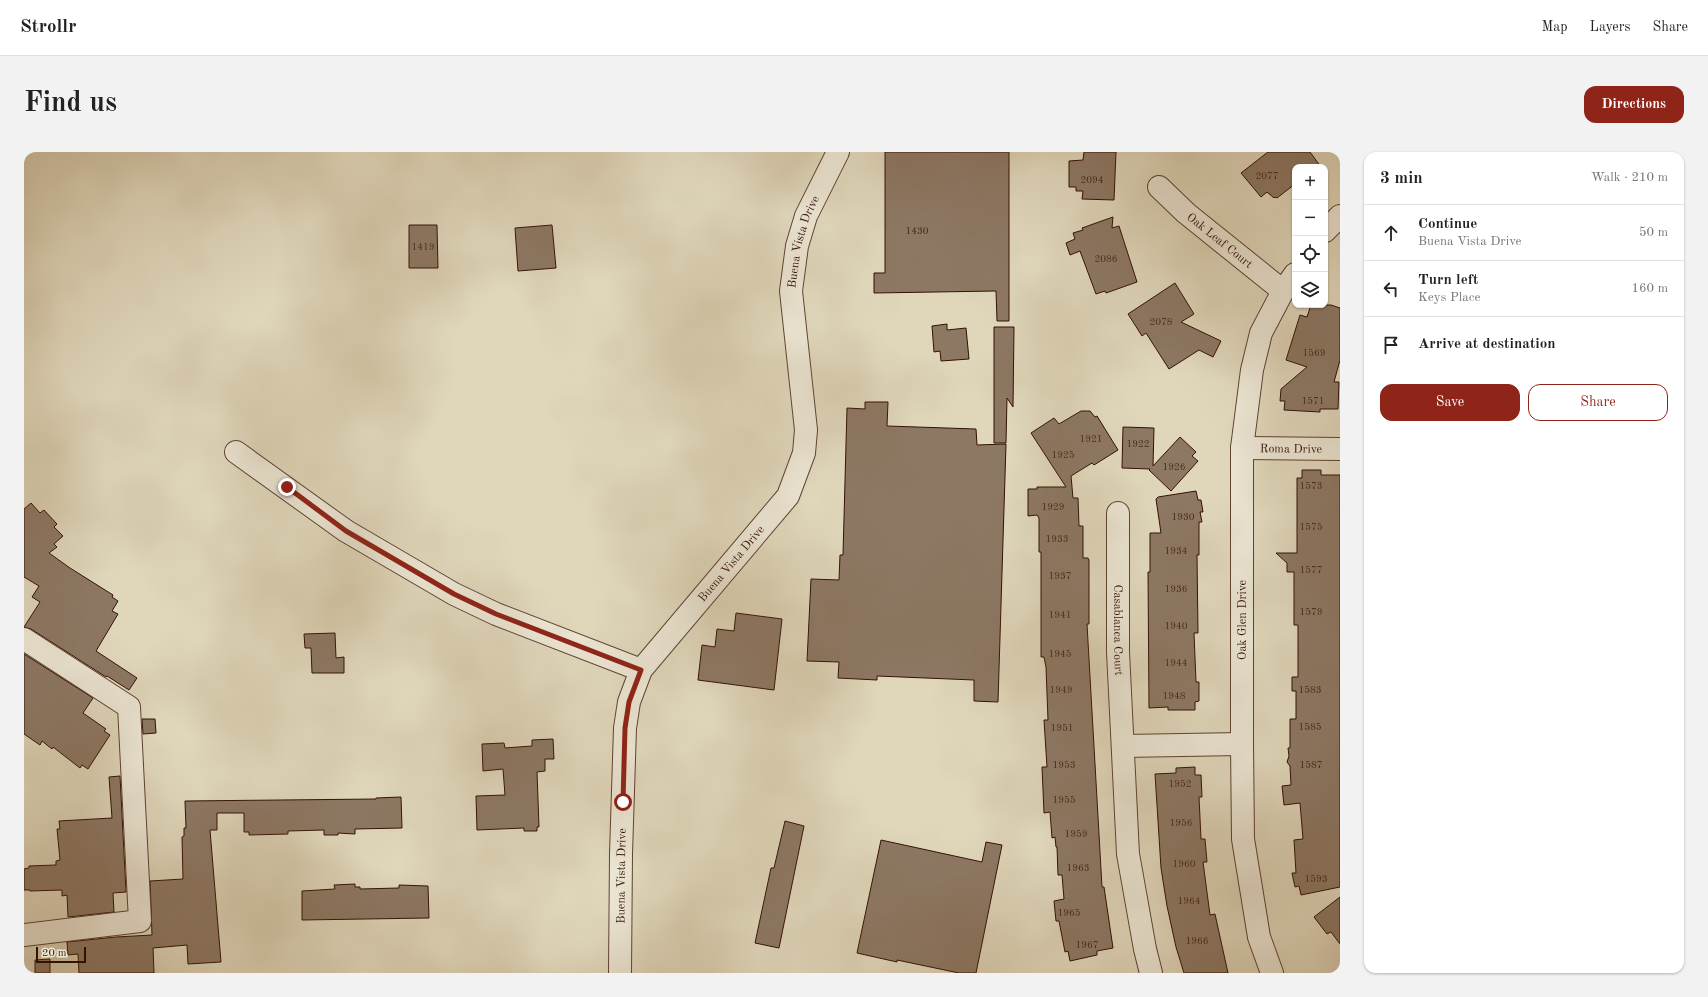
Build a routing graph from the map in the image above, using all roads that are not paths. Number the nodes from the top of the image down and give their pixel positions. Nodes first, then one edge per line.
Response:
1 (838, 152) edge
2 (1159, 187) dead end
3 (1340, 216) edge
4 (1328, 228) edge
5 (1292, 278) edge
6 (1283, 291) junction
7 (1242, 448) junction
8 (1340, 448) edge
9 (236, 452) dead end
10 (1118, 513) dead end
11 (24, 639) edge
12 (641, 670) junction
13 (1242, 744) junction
14 (1123, 746) junction
15 (24, 935) edge
16 (620, 973) edge
17 (1151, 973) edge
18 (1272, 973) edge

1 - 12 street, Buena Vista Drive
2 - 6 street, Oak Leaf Court
3 - 4 street
5 - 6 street, Oak Glen Drive
6 - 7 street, Oak Glen Drive
7 - 8 street, Roma Drive
7 - 13 street, Oak Glen Drive
9 - 12 street
10 - 14 street, Casablanca Court
11 - 15 street
12 - 16 street, Buena Vista Drive
13 - 14 street
13 - 18 street, Oak Glen Drive
14 - 17 street, Casablanca Court

